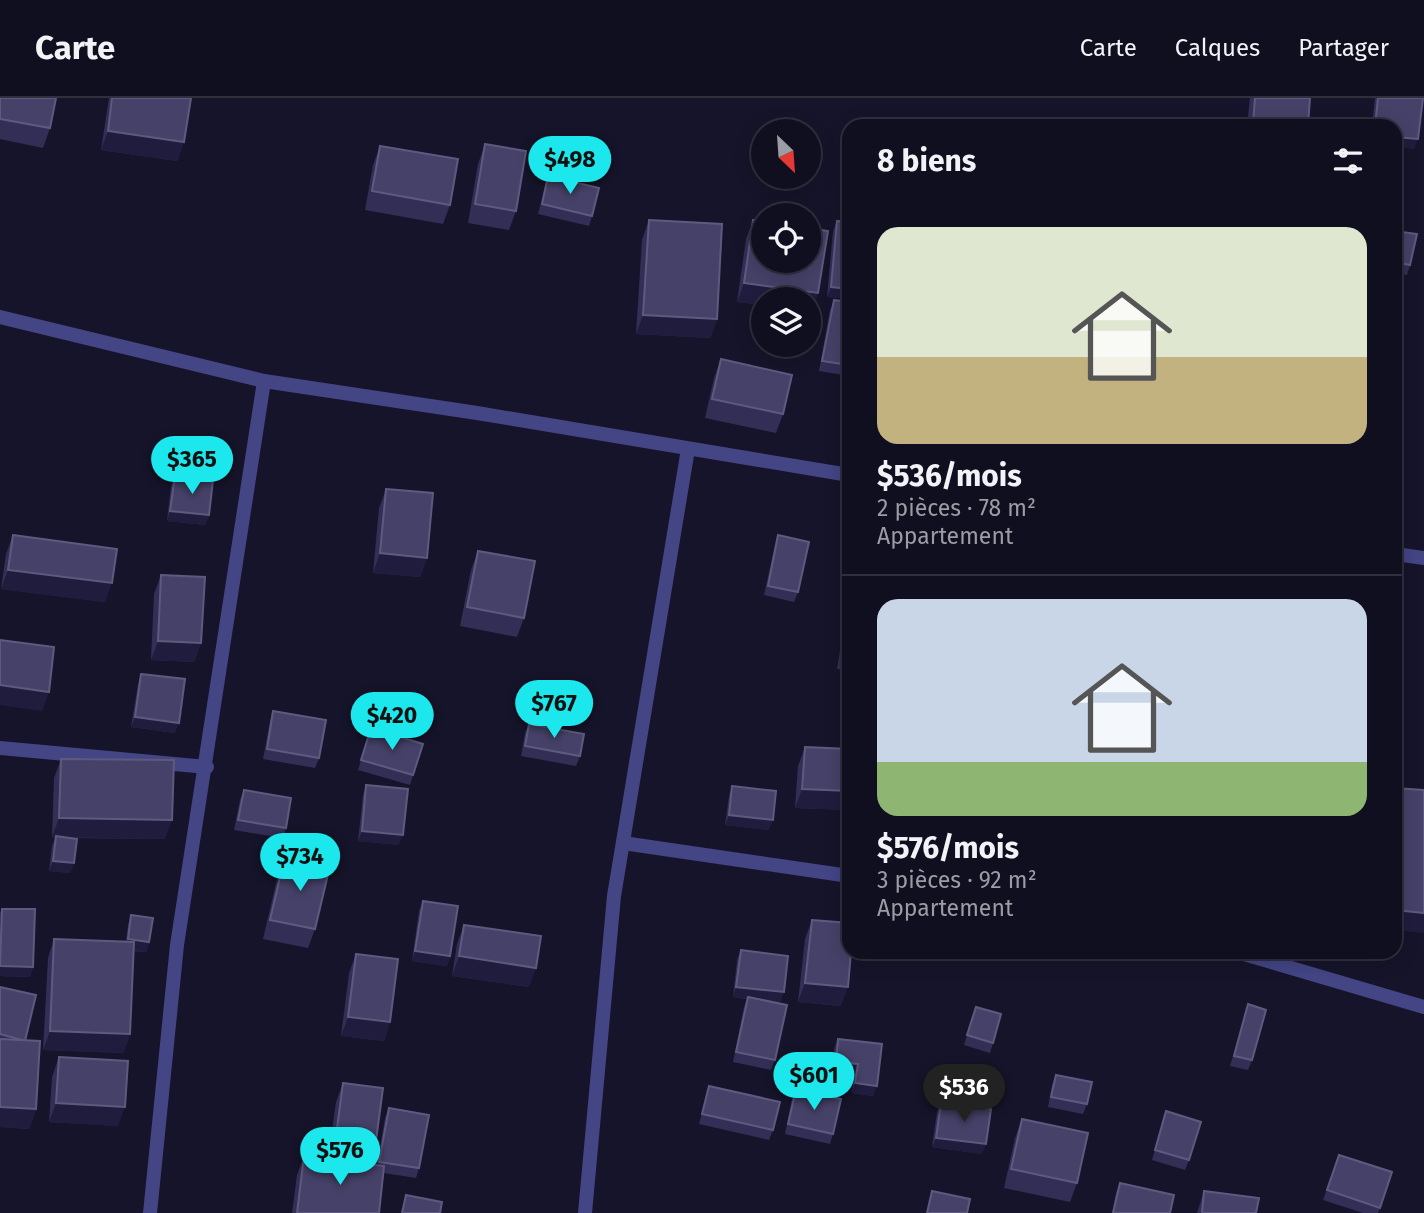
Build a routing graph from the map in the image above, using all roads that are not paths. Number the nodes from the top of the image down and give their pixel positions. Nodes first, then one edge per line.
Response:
1 (0, 317) edge
2 (264, 381) junction
3 (688, 449) junction
4 (842, 474) edge
5 (1402, 555) edge
6 (1424, 558) edge
7 (0, 748) edge
8 (207, 767) junction
9 (623, 843) junction
10 (842, 875) edge
11 (1261, 959) edge
12 (1424, 1007) edge
13 (150, 1213) edge
14 (585, 1213) edge

1 - 2 street
2 - 3 street
2 - 8 street
3 - 4 street
3 - 9 street
5 - 6 street
7 - 8 street
8 - 13 street
9 - 10 street
9 - 14 street
11 - 12 street

